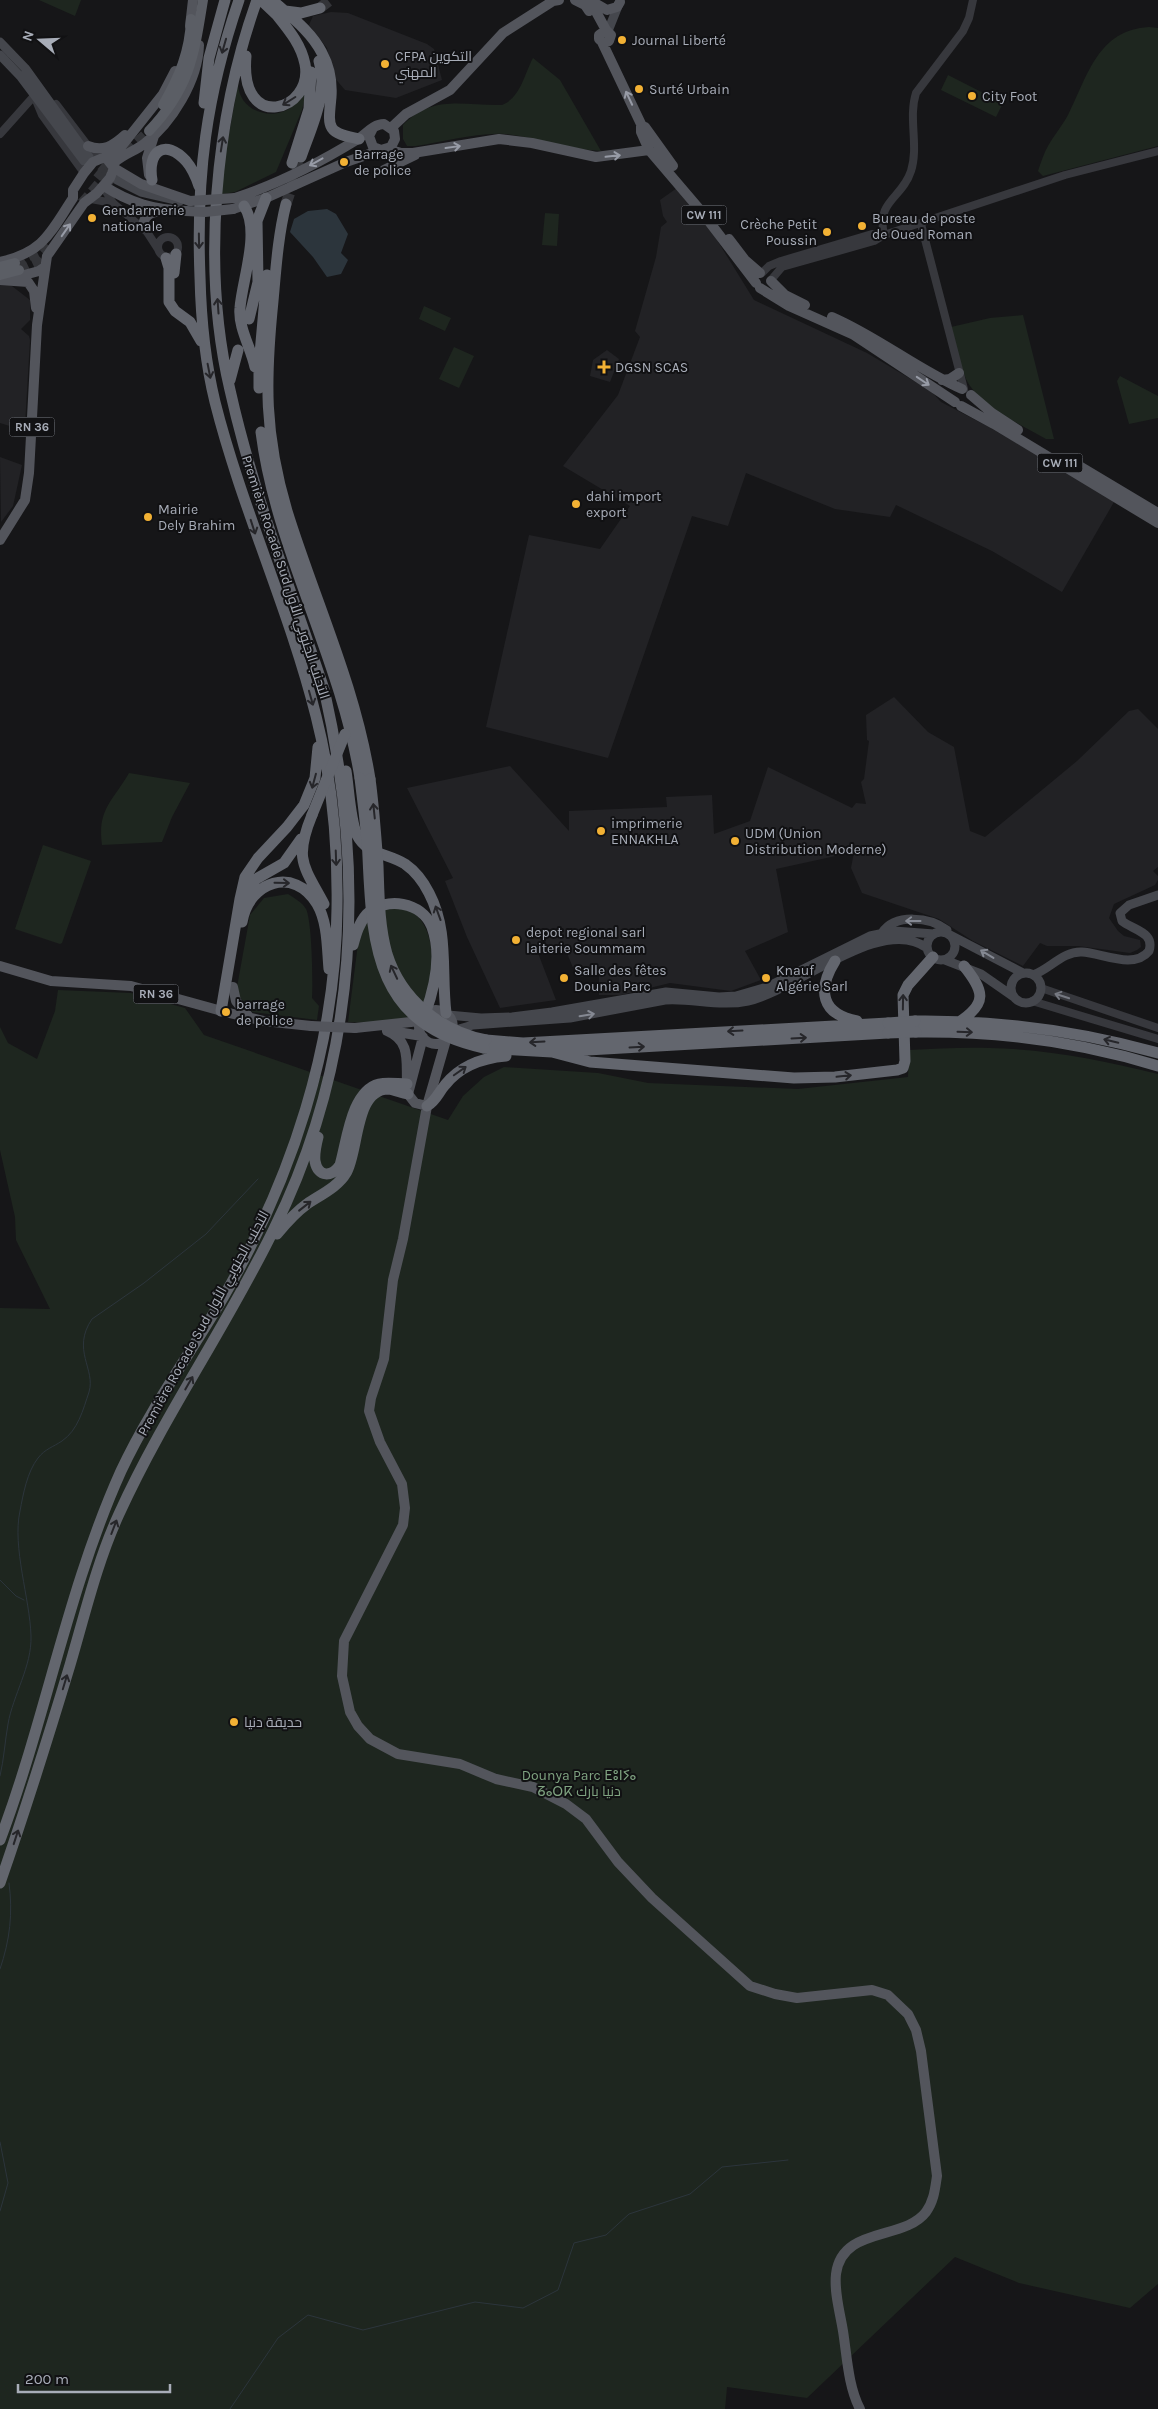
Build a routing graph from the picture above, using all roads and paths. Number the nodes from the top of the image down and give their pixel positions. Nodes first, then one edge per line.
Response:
1 (193, 0) edge
2 (198, 0) edge
3 (203, 0) edge
4 (225, 0) edge
5 (239, 0) edge
6 (259, 0) edge
7 (542, 0) edge
8 (559, 0) edge
9 (575, 0) edge
10 (587, 0) edge
11 (973, 0) edge
12 (620, 1) edge
13 (278, 8) edge
14 (320, 8) tunnel mouth
15 (252, 14) junction
16 (196, 25) junction
17 (303, 28) junction
18 (605, 35) junction
19 (0, 42) edge
20 (0, 55) edge
21 (34, 96) junction
22 (400, 119) junction
23 (641, 124) junction
24 (388, 126) junction
25 (373, 128) junction
26 (147, 129) junction
27 (0, 134) edge
28 (359, 138) junction
29 (384, 150) junction
30 (649, 150) junction
31 (1158, 151) edge
32 (425, 152) junction
33 (410, 153) junction
34 (203, 154) junction
35 (87, 155) junction
36 (108, 162) junction
37 (384, 170) dead end
38 (84, 172) junction
39 (152, 180) junction
40 (109, 185) junction
41 (200, 188) junction
42 (168, 193) junction
43 (73, 194) junction
44 (266, 198) junction
45 (88, 201) junction
46 (113, 203) junction
47 (188, 206) junction
48 (238, 207) junction
49 (165, 210) junction
50 (921, 224) junction
51 (145, 230) junction
52 (884, 235) junction
53 (164, 238) junction
54 (158, 249) junction
55 (31, 251) junction
56 (47, 256) junction
57 (171, 256) junction
58 (0, 262) edge
59 (17, 263) junction
60 (782, 264) junction
61 (0, 267) edge
62 (45, 267) junction
63 (34, 271) junction
64 (761, 273) junction
65 (0, 275) edge
66 (0, 280) edge
67 (771, 280) junction
68 (758, 286) junction
69 (201, 306) junction
70 (40, 308) junction
71 (249, 319) dead end
72 (37, 326) junction
73 (205, 349) junction
74 (238, 350) dead end
75 (959, 373) junction
76 (942, 380) junction
77 (259, 388) junction
78 (229, 389) junction
79 (966, 391) junction
80 (958, 404) junction
81 (1158, 514) edge
82 (1158, 523) edge
83 (0, 540) edge
84 (344, 703) junction
85 (316, 715) junction
86 (336, 750) junction
87 (365, 778) junction
88 (304, 834) junction
89 (1158, 895) edge
90 (238, 910) junction
91 (882, 933) junction
92 (948, 933) junction
93 (934, 934) junction
94 (327, 947) junction
95 (935, 955) junction
96 (835, 962) junction
97 (0, 966) edge
98 (964, 966) junction
99 (1023, 974) junction
100 (1038, 982) junction
101 (346, 989) junction
102 (229, 990) junction
103 (331, 996) junction
104 (1014, 997) junction
105 (1032, 1001) junction
106 (220, 1011) junction
107 (447, 1014) junction
108 (423, 1017) junction
109 (250, 1018) junction
110 (959, 1022) junction
111 (868, 1024) junction
112 (916, 1027) junction
113 (368, 1028) junction
114 (888, 1028) junction
115 (1158, 1028) edge
116 (387, 1031) junction
117 (449, 1035) junction
118 (422, 1036) junction
119 (1158, 1039) edge
120 (485, 1044) junction
121 (524, 1052) junction
122 (552, 1052) junction
123 (1158, 1053) edge
124 (1158, 1066) edge
125 (328, 1086) junction
126 (409, 1093) junction
127 (427, 1106) junction
128 (422, 1132) junction
129 (253, 1271) junction
130 (0, 1840) edge
131 (0, 1883) edge
132 (860, 2409) edge

1 - 16 main road
2 - 16 highway
3 - 16 highway
4 - 34 highway
5 -> 34 highway
6 - 13 highway
6 - 15 highway
7 - 24 main road
8 - 22 main road
9 - 18 main road
10 - 12 main road
10 - 18 main road
11 - 52 street
12 - 18 main road
13 - 14 highway
13 -> 15 highway
13 - 17 highway
13 - 17 highway
78 -> 15 highway, Première Rocade Sud التجنب الجنوبي الأول
16 - 26 highway
16 - 26 highway
17 - 28 highway
23 -> 18 main road, CW 111
19 - 35 main road
20 - 21 main road
21 - 27 street
21 - 35 main road
21 - 38 street
22 - 24 main road
22 - 33 main road
23 - 30 main road, CW 111
23 - 64 main road
24 - 25 main road
24 - 29 main road
25 - 28 main road
25 - 29 main road
26 - 35 main road
26 - 36 main road
26 - 36 main road
26 - 39 main road
28 -> 47 main road, bridge
29 - 33 main road
29 - 44 main road
32 -> 30 main road
30 - 68 main road, CW 111
31 - 50 street
32 - 33 main road
32 - 37 main road
34 - 41 highway, Première Rocade Sud التجنب الجنوبي الأول
35 - 36 street
36 - 38 main road
36 - 40 main road
36 - 42 main road
38 - 43 main road
39 - 41 highway
39 - 42 main road
40 - 45 main road
40 - 46 street
40 - 47 main road
40 - 49 main road
41 -> 69 highway, Première Rocade Sud التجنب الجنوبي الأول
42 - 47 main road
43 - 45 main road
43 - 55 main road
43 - 59 main road
44 - 48 main road
44 - 71 highway
45 - 46 street
56 -> 45 main road
46 - 51 street
47 - 48 main road, bridge
47 - 49 main road
48 - 77 highway
49 - 51 main road
50 - 52 street
50 - 75 street
51 - 53 street
51 - 54 street
52 - 60 street
53 - 54 street
53 - 57 street
54 - 57 street
55 - 56 main road
55 - 59 main road
55 - 63 main road
56 - 62 main road
57 - 69 highway
57 - 73 highway
58 - 59 main road
59 - 61 highway
59 - 65 highway
60 - 64 street
60 - 67 street
62 - 63 main road
62 - 70 main road, RN 36
63 - 66 main road
63 - 70 main road, RN 36
64 - 67 main road
64 - 68 main road
66 - 72 main road
67 - 68 main road
67 - 76 main road
68 -> 80 main road, CW 111
69 - 73 highway, Première Rocade Sud التجنب الجنوبي الأول
70 - 72 main road, RN 36
72 - 83 main road, RN 36
73 -> 85 highway, Première Rocade Sud التجنب الجنوبي الأول
74 - 78 highway
75 - 76 main road
75 - 79 street
76 - 79 main road
77 - 84 highway
77 - 87 highway
78 - 86 highway, Première Rocade Sud التجنب الجنوبي الأول
79 - 80 main road
79 - 80 main road
79 - 81 main road
80 - 82 main road, CW 111
84 - 87 highway
84 - 88 highway, bridge
85 -> 90 highway
85 -> 103 highway, Première Rocade Sud التجنب الجنوبي الأول
86 - 101 highway, Première Rocade Sud التجنب الجنوبي الأول
107 -> 86 highway
87 - 120 highway, bridge
88 - 90 highway
88 - 94 highway
89 - 100 main road
90 - 102 highway
92 -> 91 main road
91 - 93 main road
91 - 107 main road
92 - 93 main road
92 - 95 main road
99 -> 92 main road
93 - 95 main road
102 -> 94 highway
94 - 103 highway
95 - 96 main road
95 - 98 main road
122 -> 95 highway
96 - 111 highway
117 -> 96 main road
97 - 106 main road, RN 36
98 - 104 main road
98 - 110 highway
99 - 100 main road
99 - 104 main road
100 - 105 main road
115 -> 100 street
101 - 108 highway
101 - 125 highway, Première Rocade Sud التجنب الجنوبي الأول
102 - 106 highway
102 - 109 main road
103 - 130 highway, Première Rocade Sud التجنب الجنوبي الأول
104 - 105 main road
105 - 119 street
106 - 109 main road, RN 36
107 - 108 main road
107 - 117 main road
108 - 113 main road, RN 36
108 - 118 main road
109 - 113 main road, RN 36, bridge
110 - 112 highway
123 -> 110 highway
111 - 114 highway
111 -> 120 highway
112 - 114 highway, bridge
112 -> 124 highway
113 - 116 main road, RN 36
122 -> 114 highway
116 - 118 main road, RN 36
116 - 126 main road
117 - 118 main road
117 - 127 main road
118 - 126 main road
120 - 121 highway
121 - 122 highway
127 -> 121 highway
125 - 126 highway
125 - 129 highway, Première Rocade Sud التجنب الجنوبي الأول
126 - 127 main road
126 - 128 main road
129 -> 126 highway
127 - 128 main road
128 - 132 main road
131 -> 129 highway, Première Rocade Sud التجنب الجنوبي الأول

